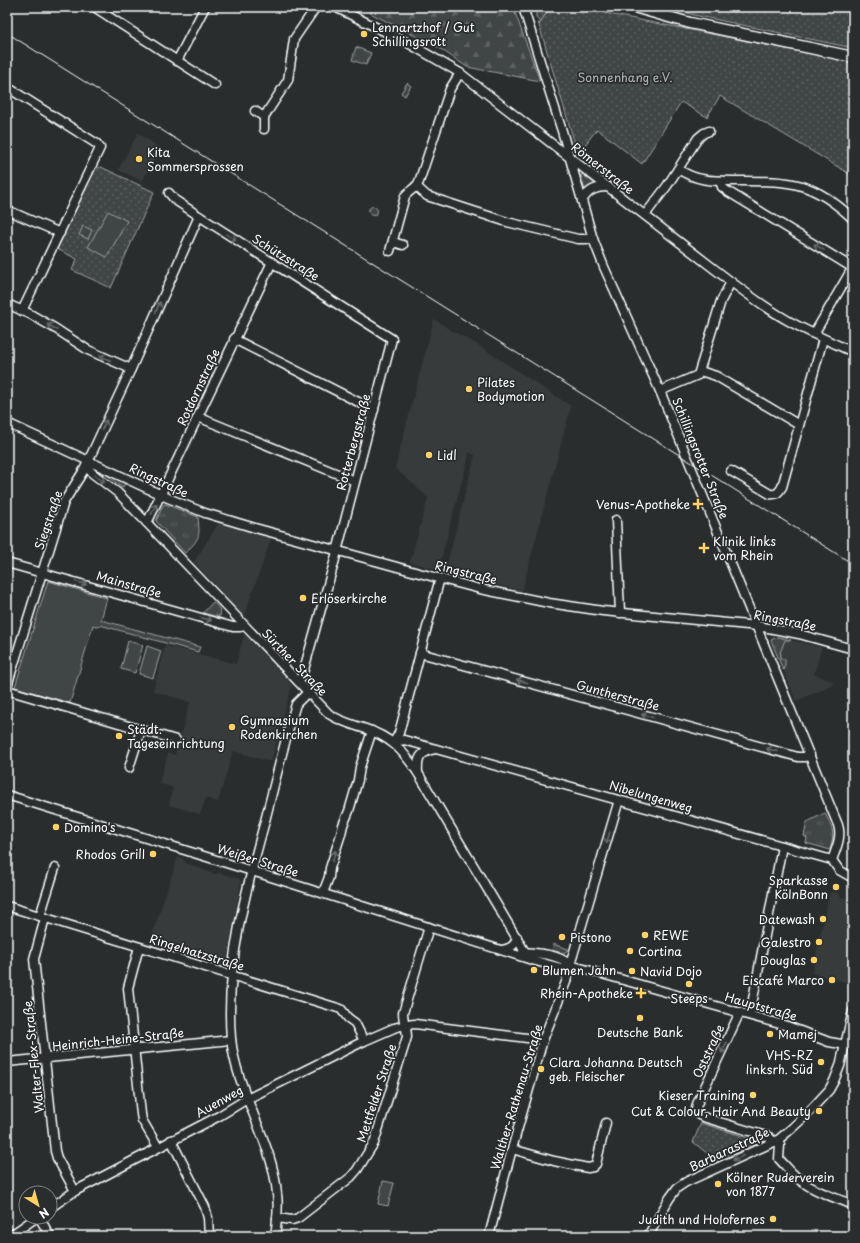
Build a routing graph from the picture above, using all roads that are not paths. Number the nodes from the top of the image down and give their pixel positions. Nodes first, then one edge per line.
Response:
1 (94, 7) edge
2 (205, 7) edge
3 (316, 7) edge
4 (335, 7) edge
5 (523, 7) edge
6 (634, 7) edge
7 (853, 58) edge
8 (177, 61) junction
9 (460, 73) junction
10 (215, 85) dead end
11 (7, 87) edge
12 (255, 112) dead end
13 (264, 117) junction
14 (264, 129) dead end
15 (562, 131) junction
16 (709, 131) dead end
17 (547, 140) junction
18 (570, 158) junction
19 (678, 169) junction
20 (720, 180) junction
21 (417, 187) junction
22 (608, 187) junction
23 (169, 193) dead end
24 (582, 201) junction
25 (7, 210) edge
26 (645, 215) junction
27 (198, 216) junction
28 (853, 219) edge
29 (60, 233) junction
30 (593, 239) junction
31 (393, 242) junction
32 (403, 245) dead end
33 (390, 251) dead end
34 (272, 262) junction
35 (853, 267) edge
36 (731, 282) junction
37 (7, 304) edge
38 (22, 311) junction
39 (814, 334) junction
40 (234, 339) junction
41 (392, 339) joint
42 (823, 339) junction
43 (853, 352) edge
44 (131, 369) junction
45 (700, 371) junction
46 (660, 391) junction
47 (374, 410) junction
48 (198, 417) junction
49 (7, 423) edge
50 (799, 425) junction
51 (88, 461) junction
52 (731, 471) dead end
53 (355, 481) junction
54 (161, 494) junction
55 (616, 520) dead end
56 (147, 523) junction
57 (337, 550) junction
58 (7, 563) edge
59 (43, 572) junction
60 (440, 578) junction
61 (620, 613) junction
62 (244, 626) junction
63 (758, 626) junction
64 (853, 649) edge
65 (420, 653) junction
66 (298, 681) junction
67 (7, 686) edge
68 (7, 690) edge
69 (308, 692) junction
70 (141, 730) junction
71 (372, 731) junction
72 (176, 740) dead end
73 (394, 742) junction
74 (435, 749) junction
75 (810, 755) junction
76 (129, 768) dead end
77 (418, 773) junction
78 (7, 795) edge
79 (619, 800) junction
80 (782, 846) junction
81 (832, 860) junction
82 (55, 868) dead end
83 (252, 871) junction
84 (853, 878) edge
85 (323, 894) junction
86 (7, 906) edge
87 (43, 917) junction
88 (430, 927) junction
89 (517, 937) junction
90 (139, 947) junction
91 (502, 950) junction
92 (525, 952) junction
93 (544, 955) junction
94 (532, 960) junction
95 (570, 965) junction
96 (232, 976) junction
97 (853, 1011) edge
98 (740, 1012) junction
99 (750, 1015) junction
100 (405, 1025) junction
101 (232, 1040) junction
102 (543, 1040) junction
103 (364, 1041) junction
104 (849, 1045) edge
105 (134, 1049) junction
106 (45, 1058) junction
107 (7, 1062) edge
108 (247, 1099) junction
109 (606, 1123) dead end
110 (170, 1140) junction
111 (776, 1141) junction
112 (158, 1147) junction
113 (512, 1149) junction
114 (75, 1191) junction
115 (58, 1203) edge
116 (853, 1205) edge
117 (277, 1218) junction
118 (26, 1225) edge
119 (43, 1225) edge
120 (10, 1236) edge
121 (50, 1236) edge
122 (209, 1236) edge
123 (274, 1236) edge
124 (489, 1236) edge
125 (648, 1236) edge

1 - 8 street
2 - 8 street
3 - 13 street
4 - 9 street, Römerstraße
5 - 15 street, Schillingsrotter Straße
6 - 7 main road
8 - 10 street
9 - 17 street, Römerstraße
9 - 21 street
11 - 29 street
12 - 13 street
13 - 14 street
15 - 17 street
15 - 18 street, Schillingsrotter Straße
16 - 19 street
17 - 18 street, Römerstraße
18 - 22 street, Römerstraße
18 - 24 street, Schillingsrotter Straße
19 - 20 street
19 - 26 street
20 - 28 street
35 -> 20 street
21 - 30 street
21 - 31 street
22 - 24 street
22 - 26 street, Römerstraße
23 - 27 street, Schützstraße
24 - 30 street, Schillingsrotter Straße
25 - 29 street
26 - 36 street, Römerstraße
27 -> 34 street, Schützstraße
44 -> 27 street, Siegstraße
29 - 38 street
30 - 46 street, Schillingsrotter Straße
31 - 32 street
31 - 33 street
34 - 40 street, Rotdornstraße
34 - 41 street, Schützstraße
35 - 39 street
36 - 39 street, Römerstraße
36 - 45 street
37 - 38 street
44 -> 38 street
39 - 42 street, Römerstraße
40 - 47 street
40 - 48 street, Rotdornstraße
41 - 47 street, Rotterbergstraße
42 - 43 street, Römerstraße
42 - 50 street
51 -> 44 street, Siegstraße
45 - 46 street
45 - 50 street
46 - 63 street, Schillingsrotter Straße
47 - 53 street, Rotterbergstraße
48 - 53 street
48 - 54 street, Rotdornstraße
49 - 51 street
50 - 52 street
51 - 54 street, Ringstraße
51 -> 56 street, Sürther Straße
51 - 59 street, Siegstraße
53 - 57 street, Rotterbergstraße
56 -> 54 street, Rotdornstraße
54 - 57 street, Ringstraße
55 - 61 street
56 - 62 street, Sürther Straße
57 - 60 street, Ringstraße
57 - 66 street, Rotterbergstraße
58 - 59 street, Mainstraße
59 -> 62 street, Mainstraße
59 - 67 street, Siegstraße
60 - 61 street, Ringstraße
60 - 65 street
61 - 63 street, Ringstraße
62 - 66 street, Sürther Straße
63 - 64 street, Ringstraße
63 - 75 street, Schillingsrotter Straße
65 - 73 street
75 -> 65 street, Guntherstraße
66 - 69 street, Sürther Straße
68 - 70 street
69 - 71 street, Sürther Straße
69 - 83 street
70 - 72 street
70 - 76 street
71 - 73 street, Sürther Straße
85 -> 71 street
73 - 74 street, Nibelungenweg
73 - 77 street, Sürther Straße
74 - 77 street
74 - 79 street, Nibelungenweg
75 - 81 street, Schillingsrotter Straße
77 - 89 street, Sürther Straße
78 - 83 street, Weißer Straße
79 - 80 street, Nibelungenweg
79 -> 95 street, Walther-Rathenau-Straße
80 - 81 street, Nibelungenweg
80 - 99 street
81 - 84 street, Nibelungenweg
82 - 87 street, Walter-Flex-Straße
83 - 85 street, Weißer Straße
83 - 96 street
85 - 88 street, Weißer Straße
86 - 87 street, Ringelnatzstraße
87 - 90 street, Ringelnatzstraße
87 - 106 street, Walter-Flex-Straße
88 - 91 street, Weißer Straße
88 - 100 street, Mettfelder Straße
89 - 91 street
89 - 92 street, Sürther Straße
89 - 93 street, Hauptstraße
90 - 96 street, Ringelnatzstraße
90 - 105 street
91 - 92 street, Weißer Straße
91 - 94 street, Weißer Straße
92 - 93 street, Hauptstraße
92 - 94 street
93 - 95 street, Hauptstraße
94 - 95 street, Hauptstraße
95 - 98 street, Hauptstraße
95 - 102 street, Walther-Rathenau-Straße
96 - 101 street
96 - 103 street, Ringelnatzstraße
97 - 104 street, Barbarastraße
98 - 99 street, Hauptstraße
98 -> 111 street, Oststraße
99 - 104 street, Hauptstraße
100 - 102 street, Auenweg
100 - 103 street, Auenweg
100 - 117 street, Mettfelder Straße
101 - 105 street, Heinrich-Heine-Straße
101 - 108 street
102 - 113 street, Walther-Rathenau-Straße
103 - 108 street, Auenweg
104 - 111 street, Barbarastraße
105 - 106 street, Heinrich-Heine-Straße
105 - 112 street
106 - 107 street, Heinrich-Heine-Straße
106 - 114 street, Walter-Flex-Straße
108 - 110 street, Auenweg
108 - 117 street
109 - 113 street
110 - 112 street, Auenweg
110 - 122 street
111 - 116 street
111 -> 125 street, Barbarastraße
112 - 114 street, Auenweg
113 - 124 street, Walther-Rathenau-Straße
114 - 115 street, Auenweg
117 - 123 street
118 - 120 street
119 - 121 street

